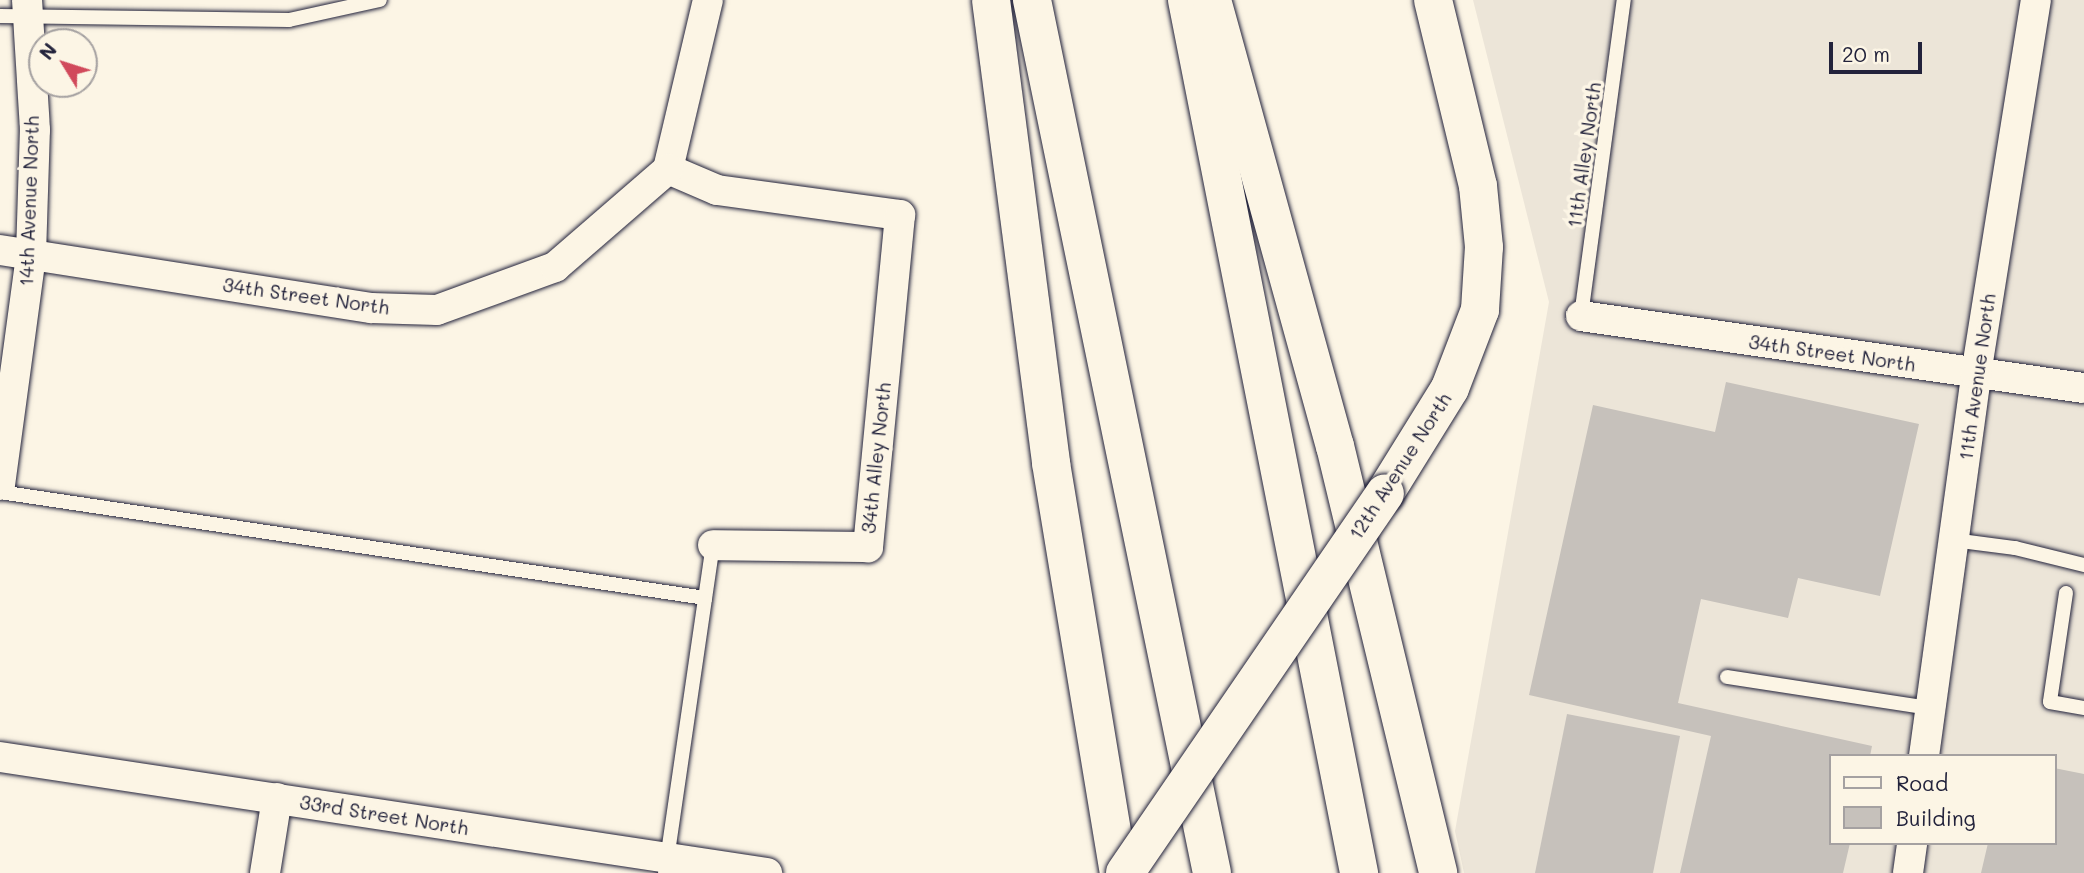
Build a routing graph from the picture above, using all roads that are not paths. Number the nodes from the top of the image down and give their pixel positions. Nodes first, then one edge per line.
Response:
1 (380, 0) edge
2 (708, 0) edge
3 (991, 0) edge
4 (1032, 0) edge
5 (1187, 0) edge
6 (1212, 0) edge
7 (1433, 0) edge
8 (1624, 0) edge
9 (2036, 0) edge
10 (17, 12) edge
11 (668, 169) junction
12 (0, 250) edge
13 (31, 255) junction
14 (1581, 316) joint
15 (1976, 374) junction
16 (2084, 388) edge
17 (0, 485) edge
18 (0, 492) edge
19 (1061, 522) junction
20 (1953, 540) junction
21 (713, 545) joint
22 (2084, 565) edge
23 (2066, 593) dead end
24 (705, 598) junction
25 (1727, 677) dead end
26 (1930, 708) junction
27 (2084, 708) edge
28 (1924, 754) edge
29 (0, 757) edge
30 (277, 798) junction
31 (1912, 845) edge
32 (666, 866) edge
33 (265, 873) edge
34 (767, 873) edge
35 (1119, 873) edge
36 (1125, 873) edge
37 (1132, 873) edge
38 (1212, 873) edge
39 (1359, 873) edge
40 (1438, 873) edge
41 (1908, 873) edge

1 - 10 lane
2 - 11 street
3 - 19 main road
4 - 38 main road
5 - 39 main road
6 - 40 main road
7 - 36 main road, 12th Avenue North, bridge
8 - 14 lane, 11th Alley North
9 - 15 street, 11th Avenue North
10 - 13 street, 14th Avenue North
11 - 13 street, 34th Street North
11 - 21 street, 34th Alley North
12 - 13 street, 34th Street North
13 - 17 street, 14th Avenue North
14 - 15 street, 34th Street North
15 - 16 street, 34th Street North
15 - 20 street, 11th Avenue North
18 - 24 lane
19 - 35 main road
19 - 37 main road
20 - 22 lane
20 - 26 street, 11th Avenue North
21 - 24 lane
23 - 27 lane
24 - 32 lane
25 - 26 lane
26 - 28 street, 11th Avenue North
29 - 30 street, 33rd Street North
30 - 32 street, 33rd Street North
30 - 33 street
31 - 41 street
32 - 34 street, 33rd Street North

